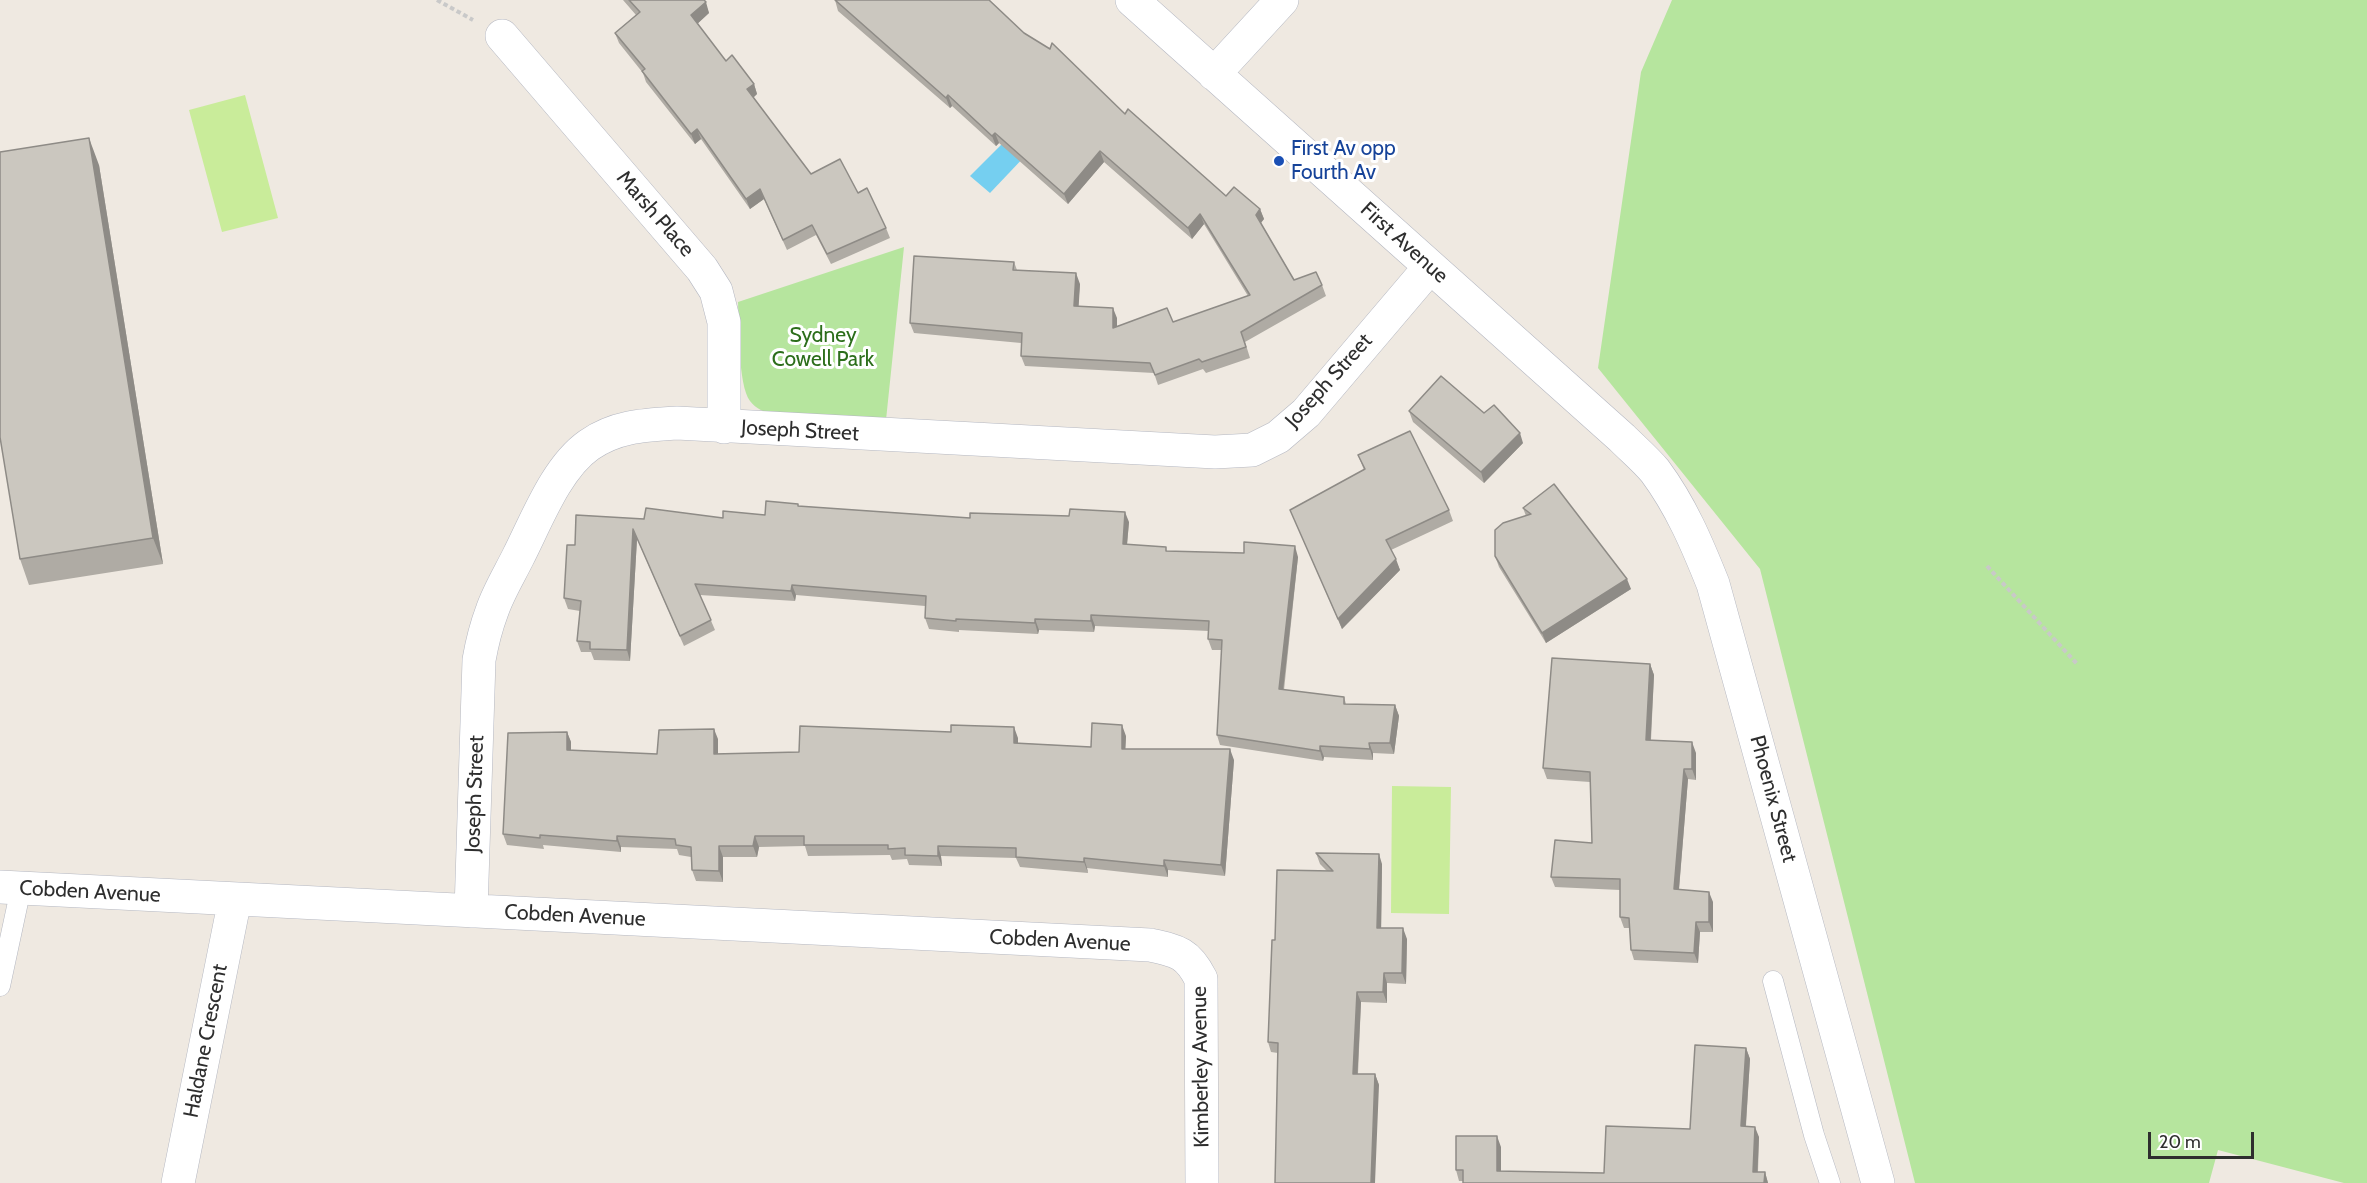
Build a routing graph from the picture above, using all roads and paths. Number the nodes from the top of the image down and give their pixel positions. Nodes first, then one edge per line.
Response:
1 (437, 0) edge
2 (1132, 0) edge
3 (1282, 0) edge
4 (458, 12) dead end
5 (502, 36) dead end
6 (1215, 74) junction
7 (1430, 267) junction
8 (724, 427) junction
9 (1622, 438) joint
10 (1987, 566) dead end
11 (2078, 665) dead end
12 (10, 888) edge
13 (235, 898) junction
14 (471, 911) junction
15 (1150, 945) joint
16 (1773, 981) dead end
17 (0, 986) edge
18 (178, 1183) edge
19 (1202, 1183) edge
20 (1830, 1183) edge
21 (1878, 1183) edge

1 - 4 path
2 - 6 street, First Avenue
3 - 6 street
5 - 8 street, Marsh Place
6 - 7 street, First Avenue
7 - 8 street, Joseph Street
7 - 9 street, First Avenue
8 - 14 street, Joseph Street
9 - 21 street, Phoenix Street
10 - 11 path
12 - 13 street, Cobden Avenue
12 - 17 lane
13 - 14 street, Cobden Avenue
13 - 18 street, Haldane Crescent
14 - 15 street, Cobden Avenue
15 - 19 street, Kimberley Avenue
16 - 20 lane

